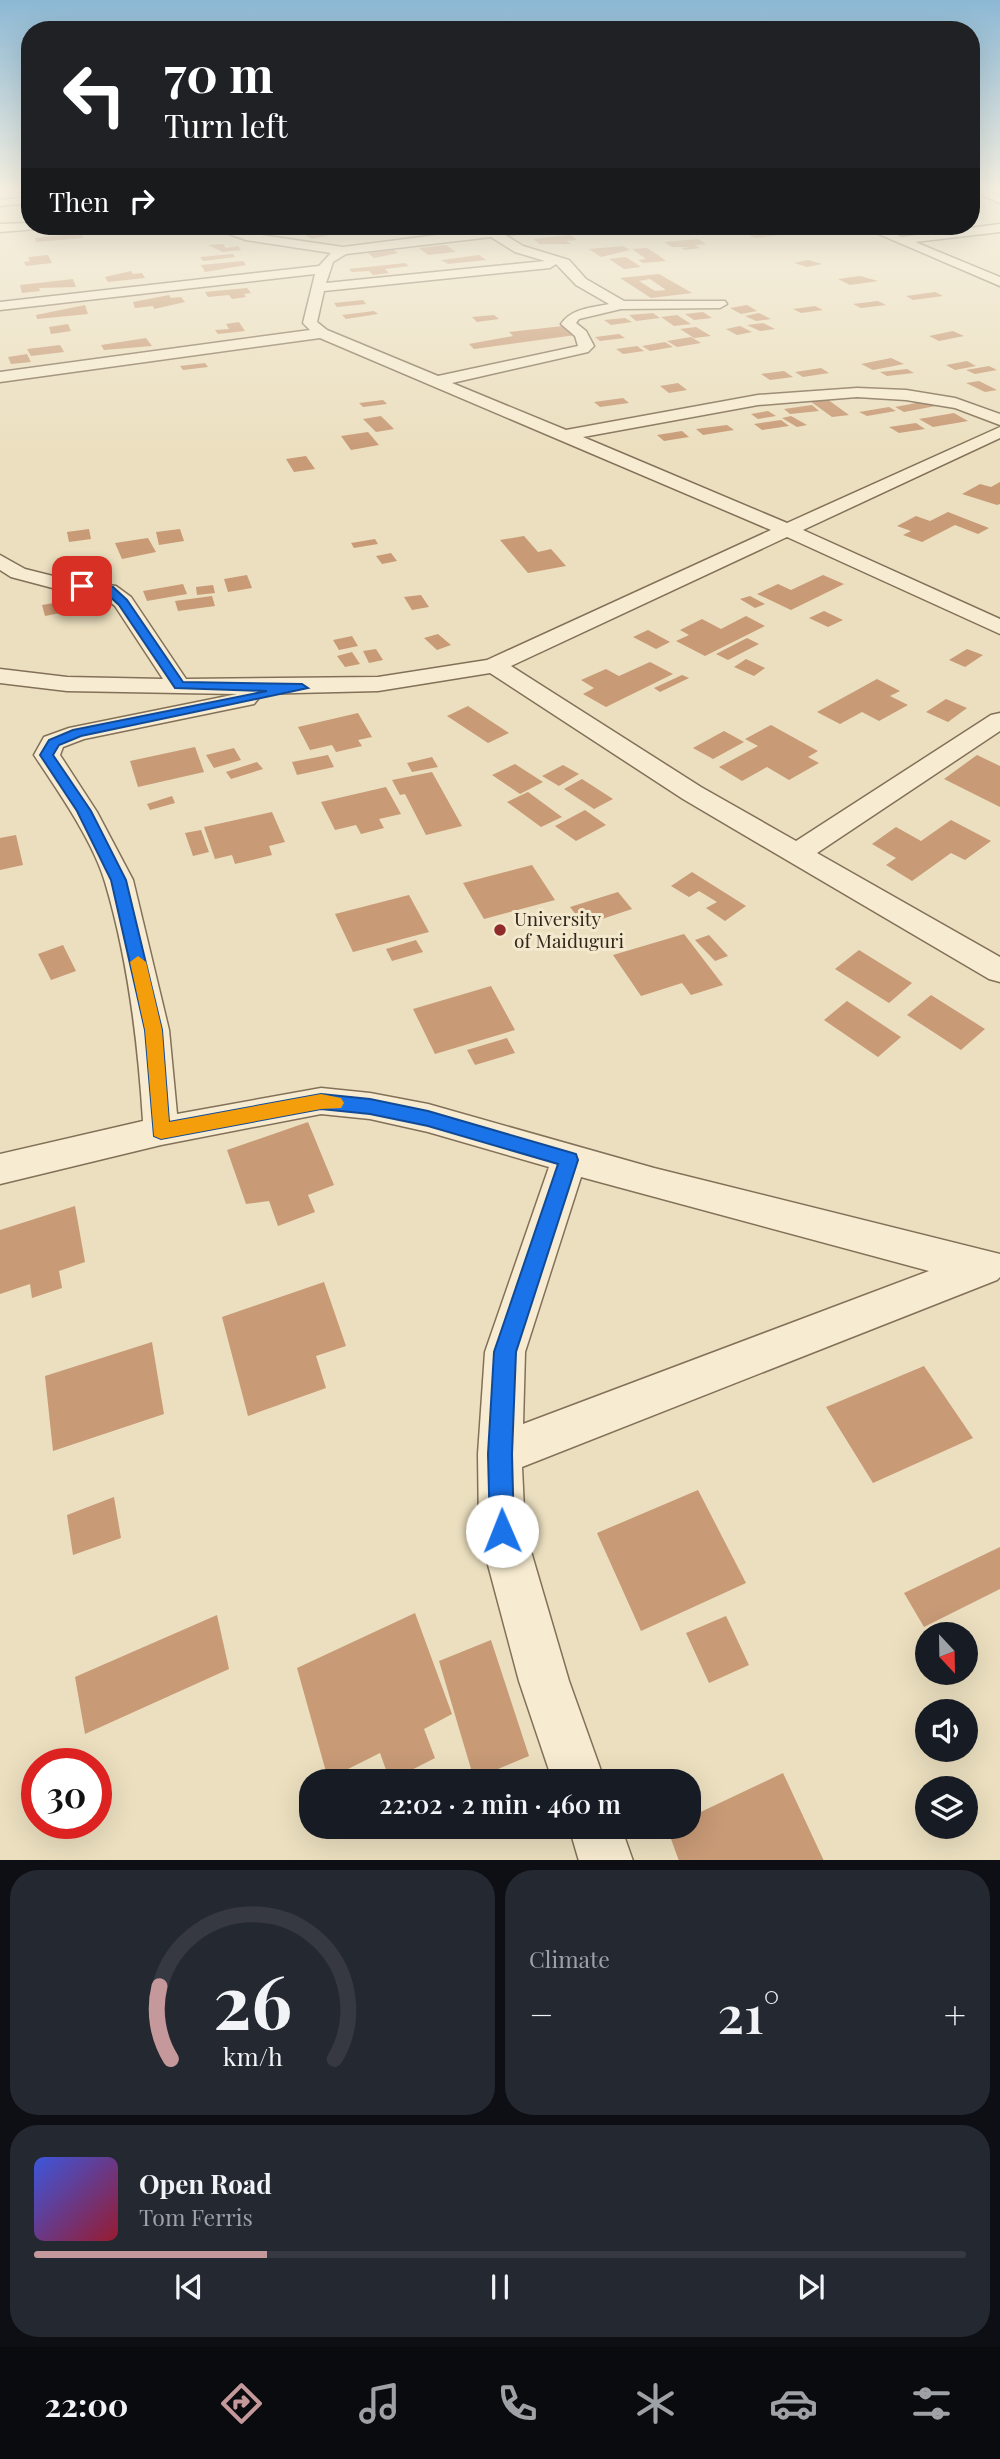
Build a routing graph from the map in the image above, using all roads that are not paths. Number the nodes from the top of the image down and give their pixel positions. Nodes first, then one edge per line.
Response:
1 (237, 279) edge
2 (320, 279) edge
3 (409, 279) edge
4 (579, 279) edge
5 (318, 288) junction
6 (720, 304) dead end
7 (621, 305) junction
8 (0, 306) edge
9 (322, 333) junction
10 (0, 377) edge
11 (434, 382) junction
12 (1000, 420) edge
13 (1000, 432) edge
14 (562, 436) junction
15 (787, 530) junction
16 (0, 561) edge
17 (1000, 627) edge
18 (494, 665) junction
19 (6, 681) edge
20 (179, 686) junction
21 (302, 688) junction
22 (1000, 720) edge
23 (798, 853) junction
24 (1000, 971) edge
25 (161, 1131) junction
26 (569, 1160) junction
27 (0, 1169) edge
28 (992, 1263) edge
29 (500, 1454) junction
30 (574, 1769) edge
31 (599, 1839) edge
32 (607, 1860) edge

1 - 8 street
2 - 5 street
3 - 5 street
4 - 7 street
5 - 9 street
6 - 7 street
7 - 11 street
9 - 10 street
9 - 11 street
11 - 14 street
12 - 14 street
13 - 15 street
14 - 15 street
15 - 17 street
15 - 18 street
16 - 20 street
18 - 21 street
18 - 23 street
19 - 20 street
20 - 21 street
21 - 25 street
22 - 23 street
23 - 24 street
25 - 26 street
25 - 27 street
26 - 28 street
26 - 29 street
28 - 29 street
29 - 30 street
31 - 32 street

